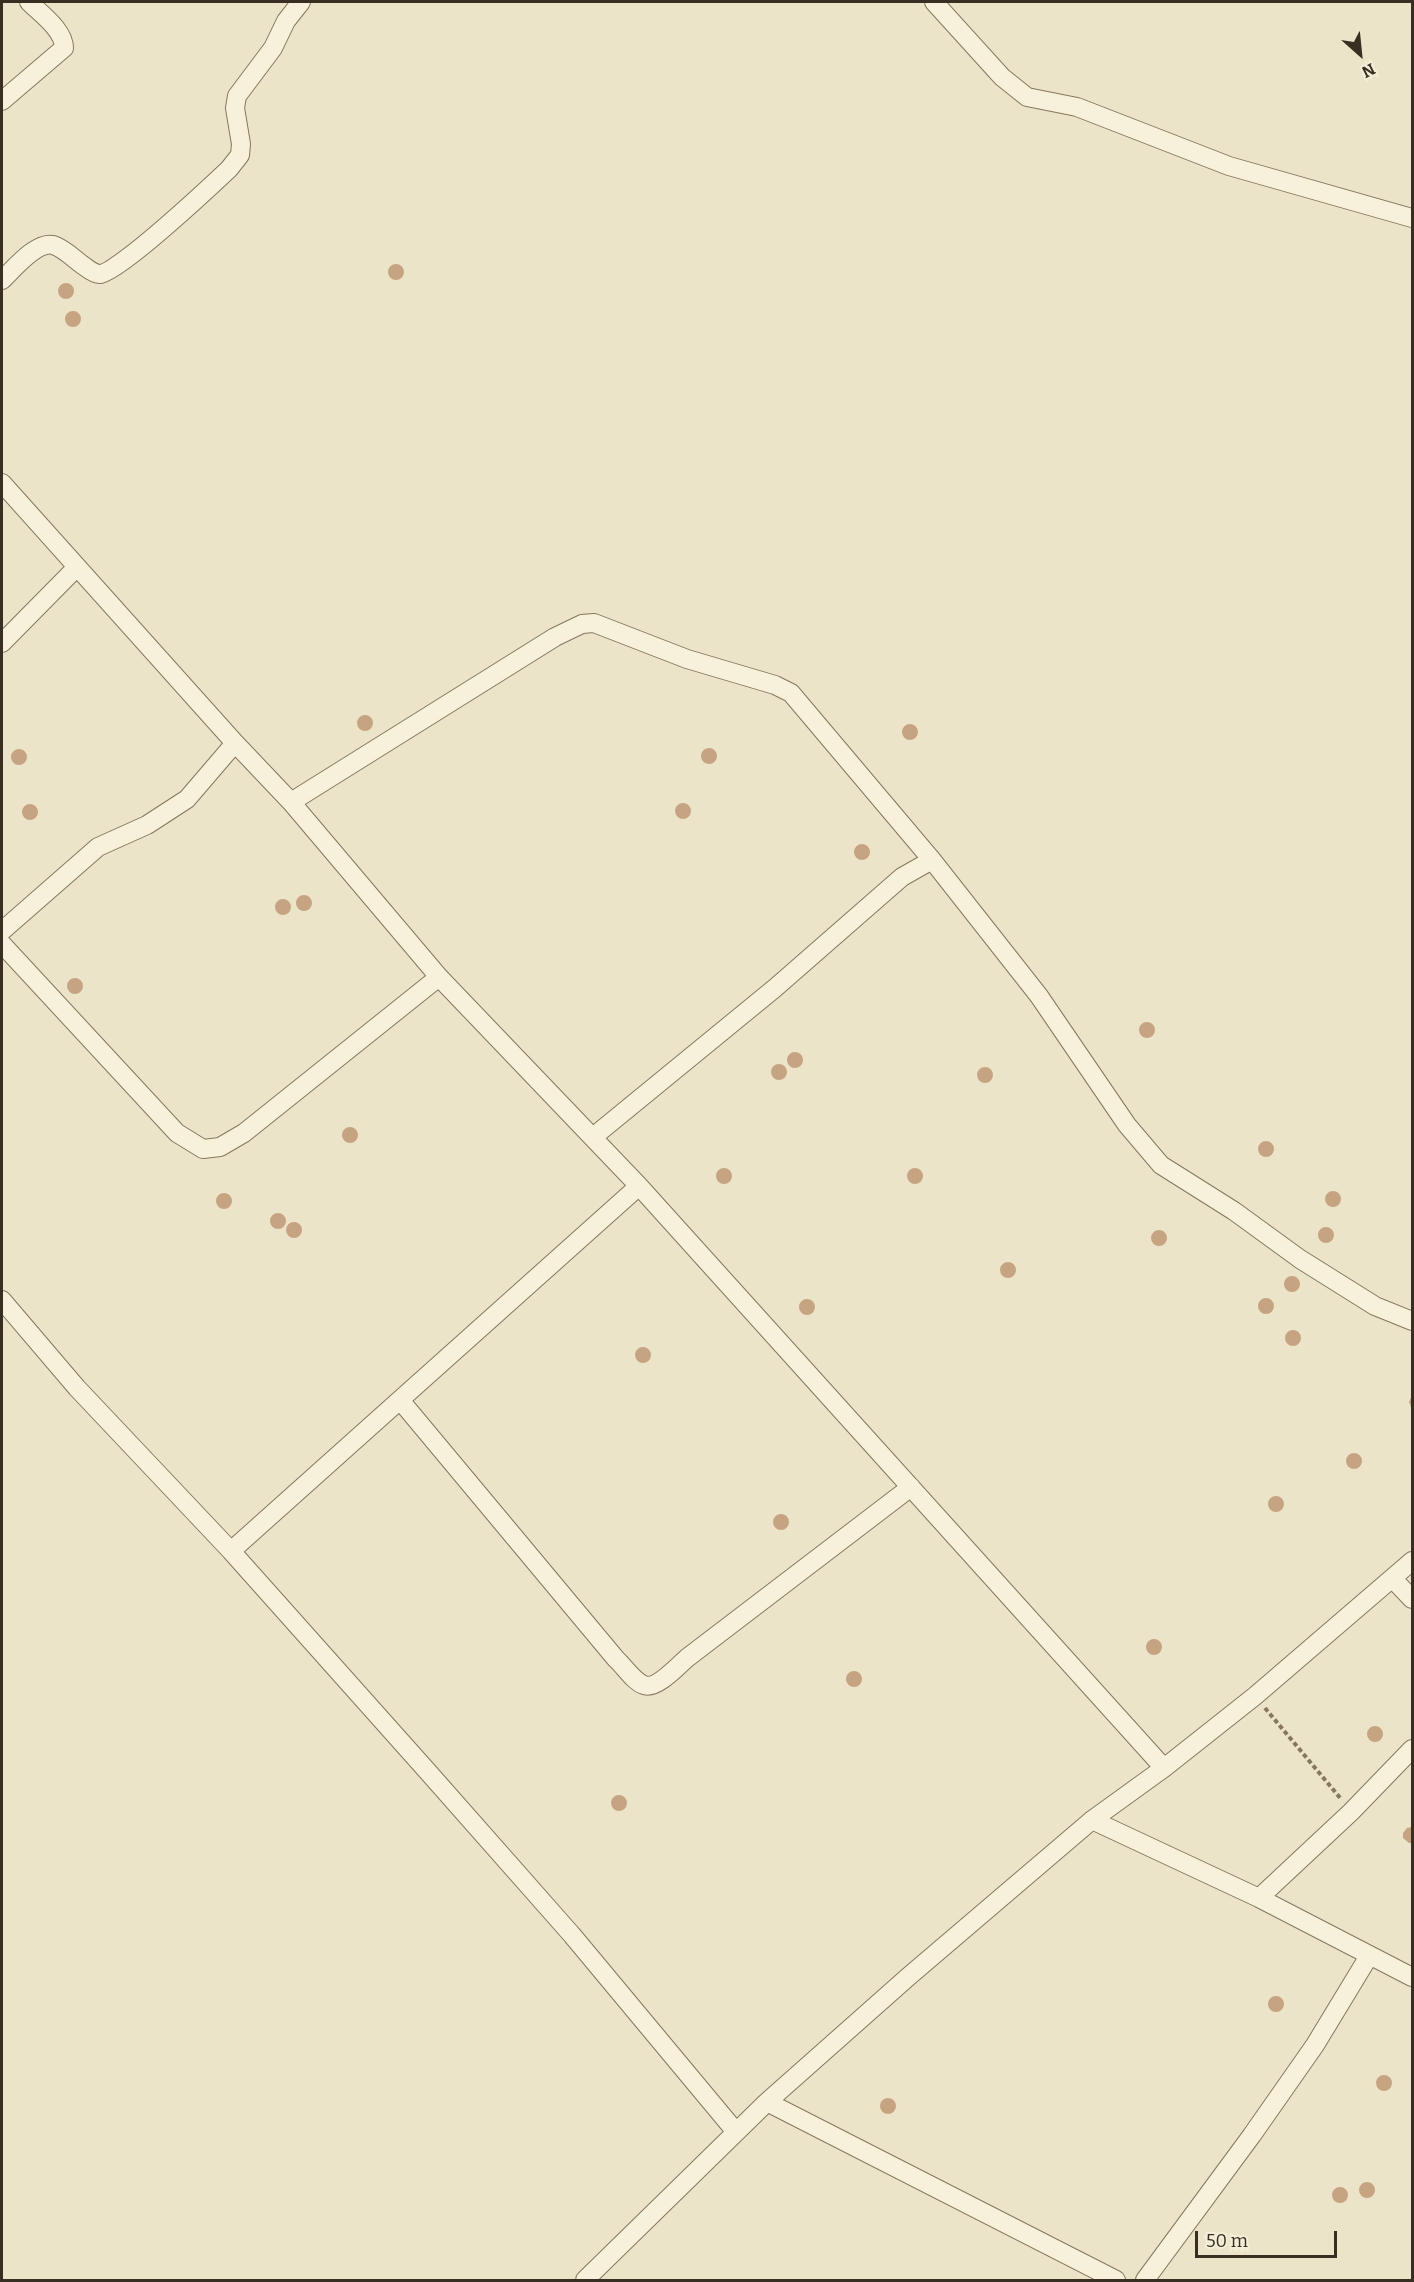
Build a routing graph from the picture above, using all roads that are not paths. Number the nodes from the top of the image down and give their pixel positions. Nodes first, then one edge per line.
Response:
1 (29, 2) edge
2 (301, 2) edge
3 (934, 2) edge
4 (2, 101) edge
5 (1413, 218) edge
6 (2, 280) edge
7 (2, 483) edge
8 (77, 567) junction
9 (2, 643) edge
10 (235, 743) junction
11 (291, 802) junction
12 (932, 860) junction
13 (2, 931) edge
14 (2, 944) edge
15 (439, 977) junction
16 (593, 1137) junction
17 (639, 1185) junction
18 (2, 1300) edge
19 (1413, 1321) edge
20 (400, 1400) junction
21 (911, 1487) junction
22 (231, 1551) junction
23 (1413, 1561) edge
24 (1393, 1579) junction
25 (1413, 1599) edge
26 (1413, 1749) edge
27 (1164, 1768) junction
28 (1092, 1820) junction
29 (1259, 1898) junction
30 (1369, 1956) junction
31 (1413, 1977) edge
32 (767, 2102) junction
33 (736, 2132) junction
34 (585, 2280) edge
35 (1116, 2280) edge
36 (1145, 2280) edge

1 - 4 street
2 - 6 street
3 - 5 street
7 - 8 street
8 - 9 street
8 - 10 street
10 - 11 street
10 - 13 street
11 - 12 street
11 - 15 street
12 - 16 street
12 - 19 street
14 - 15 street
15 - 16 street
16 - 17 street
17 - 20 street
17 - 21 street
18 - 22 street
20 - 21 street
20 - 22 street
21 - 27 street
22 - 33 street
23 - 24 street
24 - 25 street
24 - 27 street
26 - 29 street
27 - 28 street
28 - 29 street
28 - 32 street
29 - 30 street
30 - 31 street
30 - 36 street
32 - 33 street
32 - 35 street
33 - 34 street

